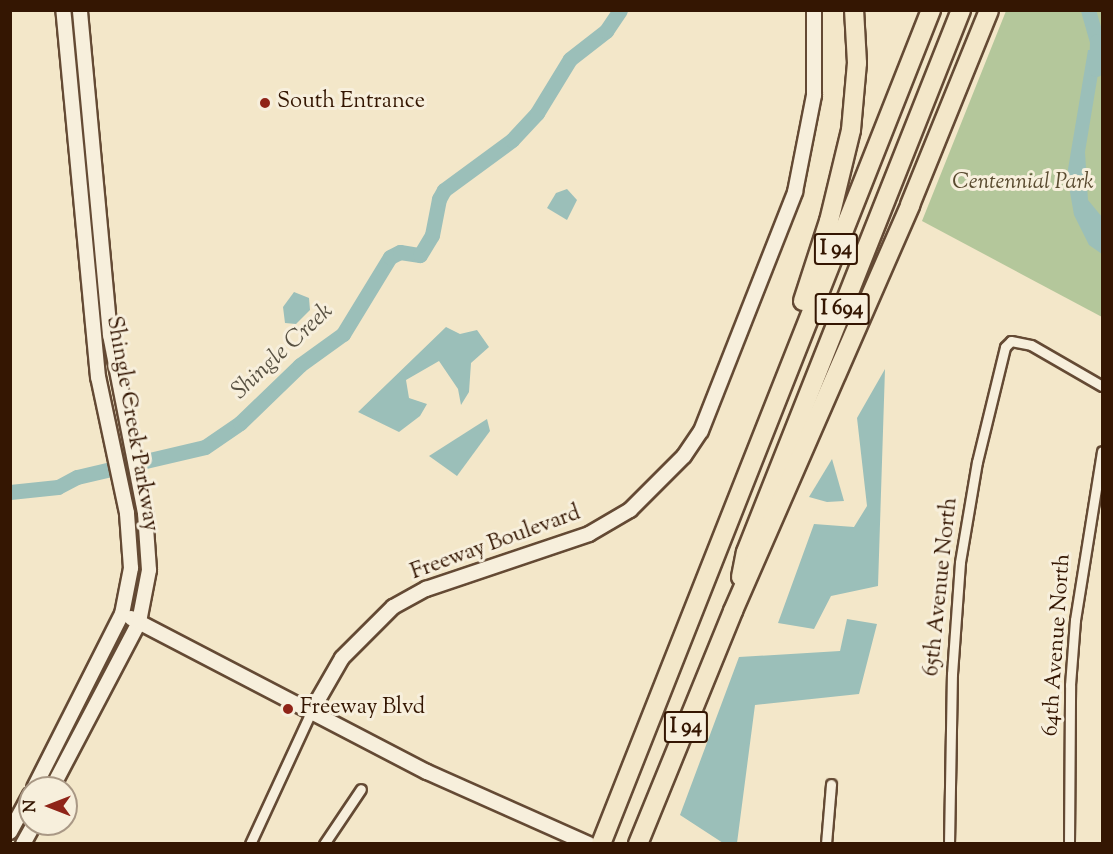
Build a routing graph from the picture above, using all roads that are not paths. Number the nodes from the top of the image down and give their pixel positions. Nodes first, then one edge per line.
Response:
1 (63, 10) edge
2 (80, 10) edge
3 (814, 10) edge
4 (854, 10) edge
5 (931, 10) edge
6 (961, 10) edge
7 (988, 10) edge
8 (1102, 386) edge
9 (1102, 451) edge
10 (740, 486) junction
11 (734, 611) junction
12 (122, 614) junction
13 (139, 622) junction
14 (311, 712) junction
15 (40, 776) edge
16 (58, 776) edge
17 (831, 784) dead end
18 (361, 789) dead end
19 (18, 817) edge
20 (10, 832) edge
21 (250, 843) edge
22 (324, 843) edge
23 (589, 843) edge
24 (601, 843) edge
25 (638, 843) edge
26 (826, 843) edge
27 (949, 843) edge
28 (1069, 843) edge

1 - 12 street, Shingle Creek Parkway
2 - 13 street, Shingle Creek Parkway
3 - 14 street, Freeway Boulevard
4 - 10 highway
5 - 10 highway, I 94
6 - 11 highway, I 694
7 - 11 highway, I 94
8 - 27 street, 65th Avenue North
9 - 28 street, 64th Avenue North
10 - 24 highway, I 94
11 - 25 highway, I 94
12 - 13 street
12 - 15 street, Shingle Creek Parkway
13 - 14 street
13 - 16 street, Shingle Creek Parkway
14 - 21 street, Freeway Boulevard
14 - 23 street
17 - 26 street
18 - 22 street
19 - 20 street

